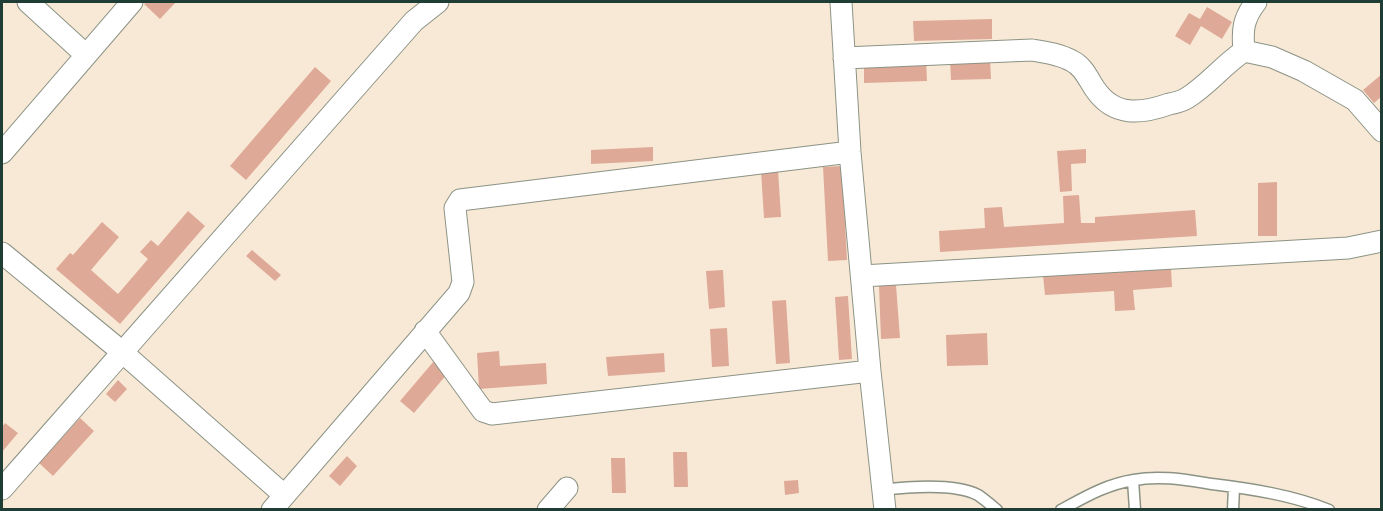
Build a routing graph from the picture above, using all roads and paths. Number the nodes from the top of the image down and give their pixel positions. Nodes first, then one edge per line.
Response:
1 (28, 2) edge
2 (132, 2) edge
3 (438, 2) edge
4 (841, 2) edge
5 (1256, 2) edge
6 (1244, 51) junction
7 (86, 55) junction
8 (844, 58) junction
9 (1382, 131) edge
10 (2, 153) edge
11 (850, 153) junction
12 (1382, 240) edge
13 (2, 254) edge
14 (862, 276) junction
15 (425, 331) junction
16 (121, 351) junction
17 (870, 371) junction
18 (1133, 480) junction
19 (1234, 487) junction
20 (567, 488) dead end
21 (2, 489) edge
22 (884, 500) edge
23 (278, 502) edge
24 (548, 510) edge
25 (997, 510) edge
26 (1061, 510) edge
27 (1135, 510) edge
28 (1233, 510) edge
29 (1329, 510) edge

1 - 7 street
2 - 7 street
3 - 16 street
4 - 8 street
5 - 6 street
6 - 8 street
6 - 9 street
7 - 10 street
8 - 11 street
11 - 14 street
11 - 15 street
12 - 14 street
13 - 16 street
14 - 17 street
15 - 17 street
15 - 23 street
16 - 21 street
16 - 23 street
17 - 22 street
18 - 19 lane
18 - 26 lane
18 - 27 lane
19 - 28 lane
19 - 29 lane
20 - 24 street
22 - 25 lane

